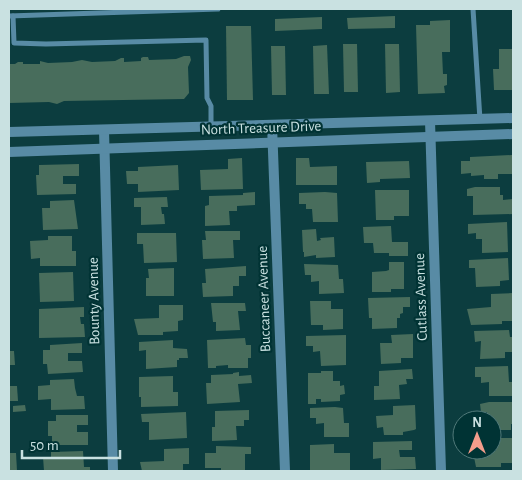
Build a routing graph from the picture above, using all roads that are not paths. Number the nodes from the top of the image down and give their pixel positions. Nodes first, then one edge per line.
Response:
1 (218, 9) edge
2 (473, 9) edge
3 (11, 16) edge
4 (513, 118) edge
5 (480, 120) junction
6 (430, 122) junction
7 (272, 125) junction
8 (211, 127) junction
9 (104, 130) junction
10 (9, 132) edge
11 (513, 134) edge
12 (431, 137) junction
13 (273, 143) junction
14 (104, 148) junction
15 (9, 152) edge
16 (113, 471) edge
17 (285, 471) edge
18 (441, 471) edge

1 - 3 lane
2 - 5 lane
3 - 8 lane
4 - 5 street, North Treasure Drive
5 - 6 street, North Treasure Drive
6 - 7 street, North Treasure Drive
6 - 12 street, Cutlass Avenue
7 - 8 street, North Treasure Drive
7 - 13 street, Buccaneer Avenue
8 - 9 street, North Treasure Drive
9 - 10 street, North Treasure Drive
9 - 14 street, Bounty Avenue
11 - 12 street, North Treasure Drive
12 - 13 street, North Treasure Drive
12 - 18 street, Cutlass Avenue
13 - 14 street, North Treasure Drive
13 - 17 street, Buccaneer Avenue
14 - 15 street, North Treasure Drive
14 - 16 street, Bounty Avenue

